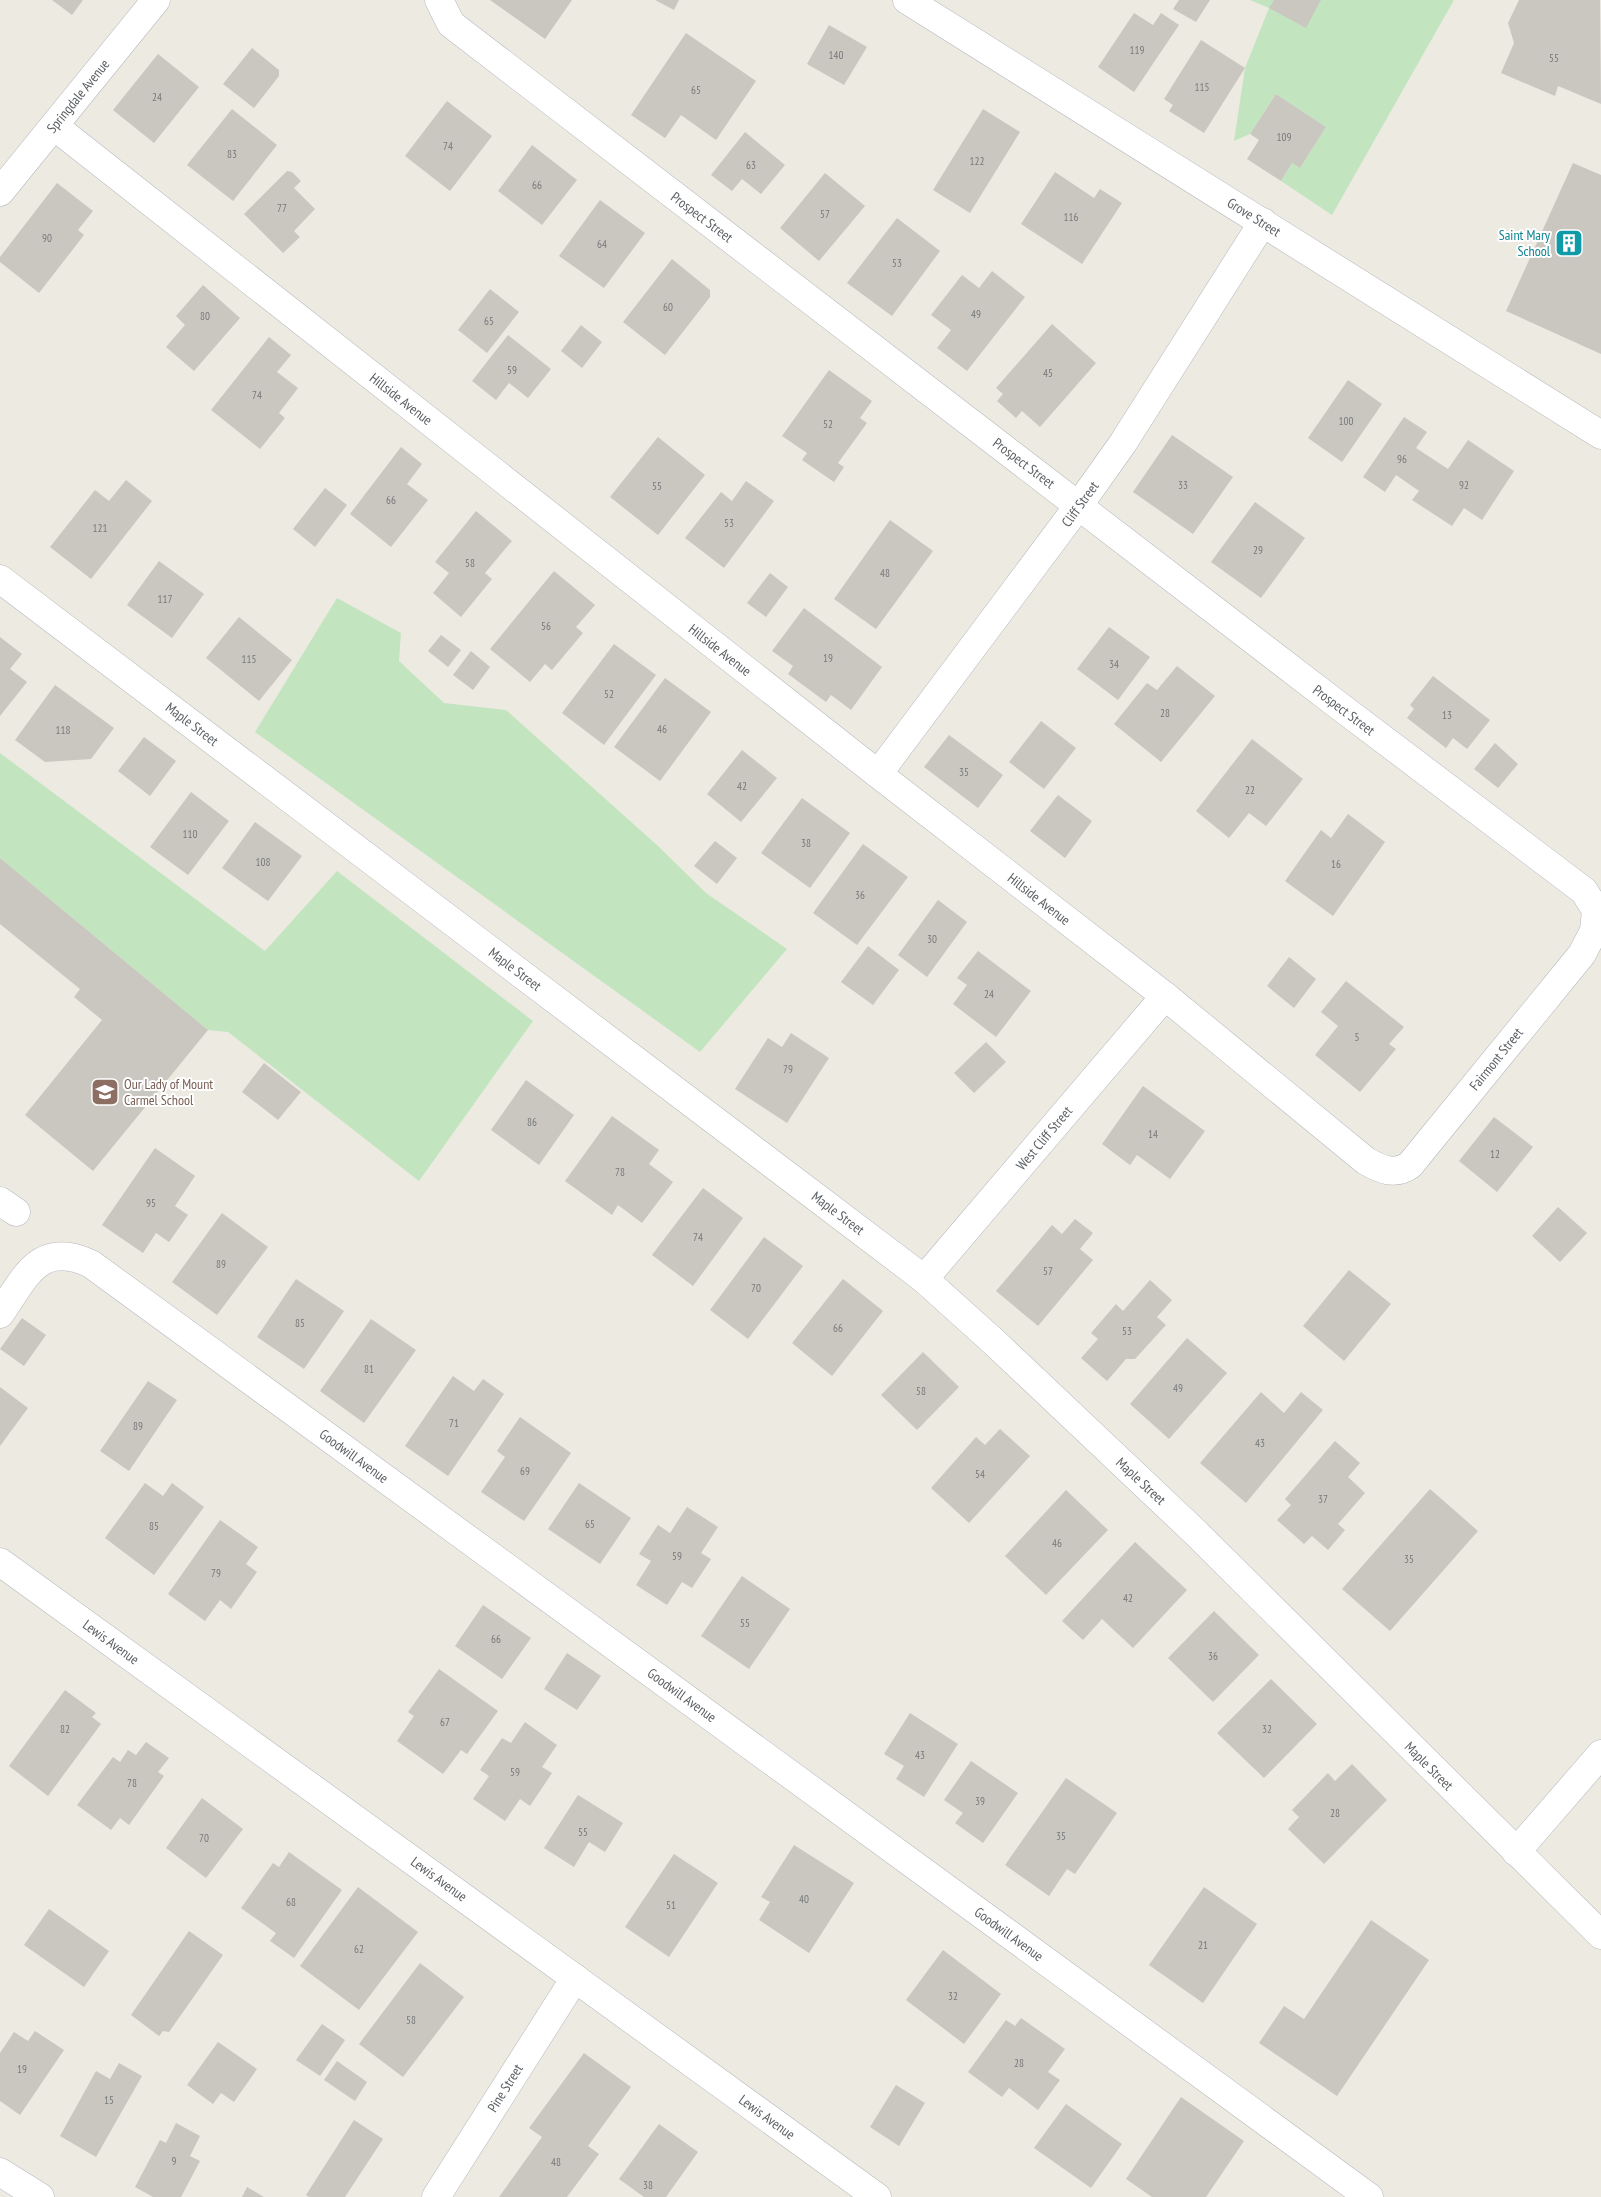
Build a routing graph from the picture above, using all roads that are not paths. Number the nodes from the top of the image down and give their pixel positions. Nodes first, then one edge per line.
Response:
1 (156, 0) edge
2 (439, 0) edge
3 (907, 0) edge
4 (54, 126) junction
5 (0, 192) edge
6 (1263, 222) junction
7 (1601, 435) edge
8 (1079, 506) junction
9 (0, 579) edge
10 (878, 774) junction
11 (1594, 931) joint
12 (1165, 996) junction
13 (1387, 1170) joint
14 (924, 1279) junction
15 (0, 1314) edge
16 (0, 1562) edge
17 (1601, 1754) edge
18 (1516, 1852) junction
19 (1601, 1935) edge
20 (575, 1978) junction
21 (0, 2172) edge
22 (40, 2197) edge
23 (436, 2197) edge
24 (877, 2197) edge
25 (1370, 2197) edge

1 - 4 street, Springdale Avenue
2 - 8 street, Prospect Street
3 - 6 street, Grove Street
4 - 5 street, Springdale Avenue
4 - 10 street, Hillside Avenue
6 - 7 street, Grove Street
6 - 8 street, Cliff Street
8 - 10 street, Cliff Street
8 - 11 street, Prospect Street
9 - 14 street, Maple Street
10 - 12 street, Hillside Avenue
11 - 13 street, Fairmont Street
12 - 13 street, Hillside Avenue
12 - 14 street, West Cliff Street
14 - 18 street, Maple Street
15 - 25 street, Goodwill Avenue
16 - 20 street, Lewis Avenue
17 - 18 street
18 - 19 street, Maple Street
20 - 23 street, Pine Street
20 - 24 street, Lewis Avenue
21 - 22 street

